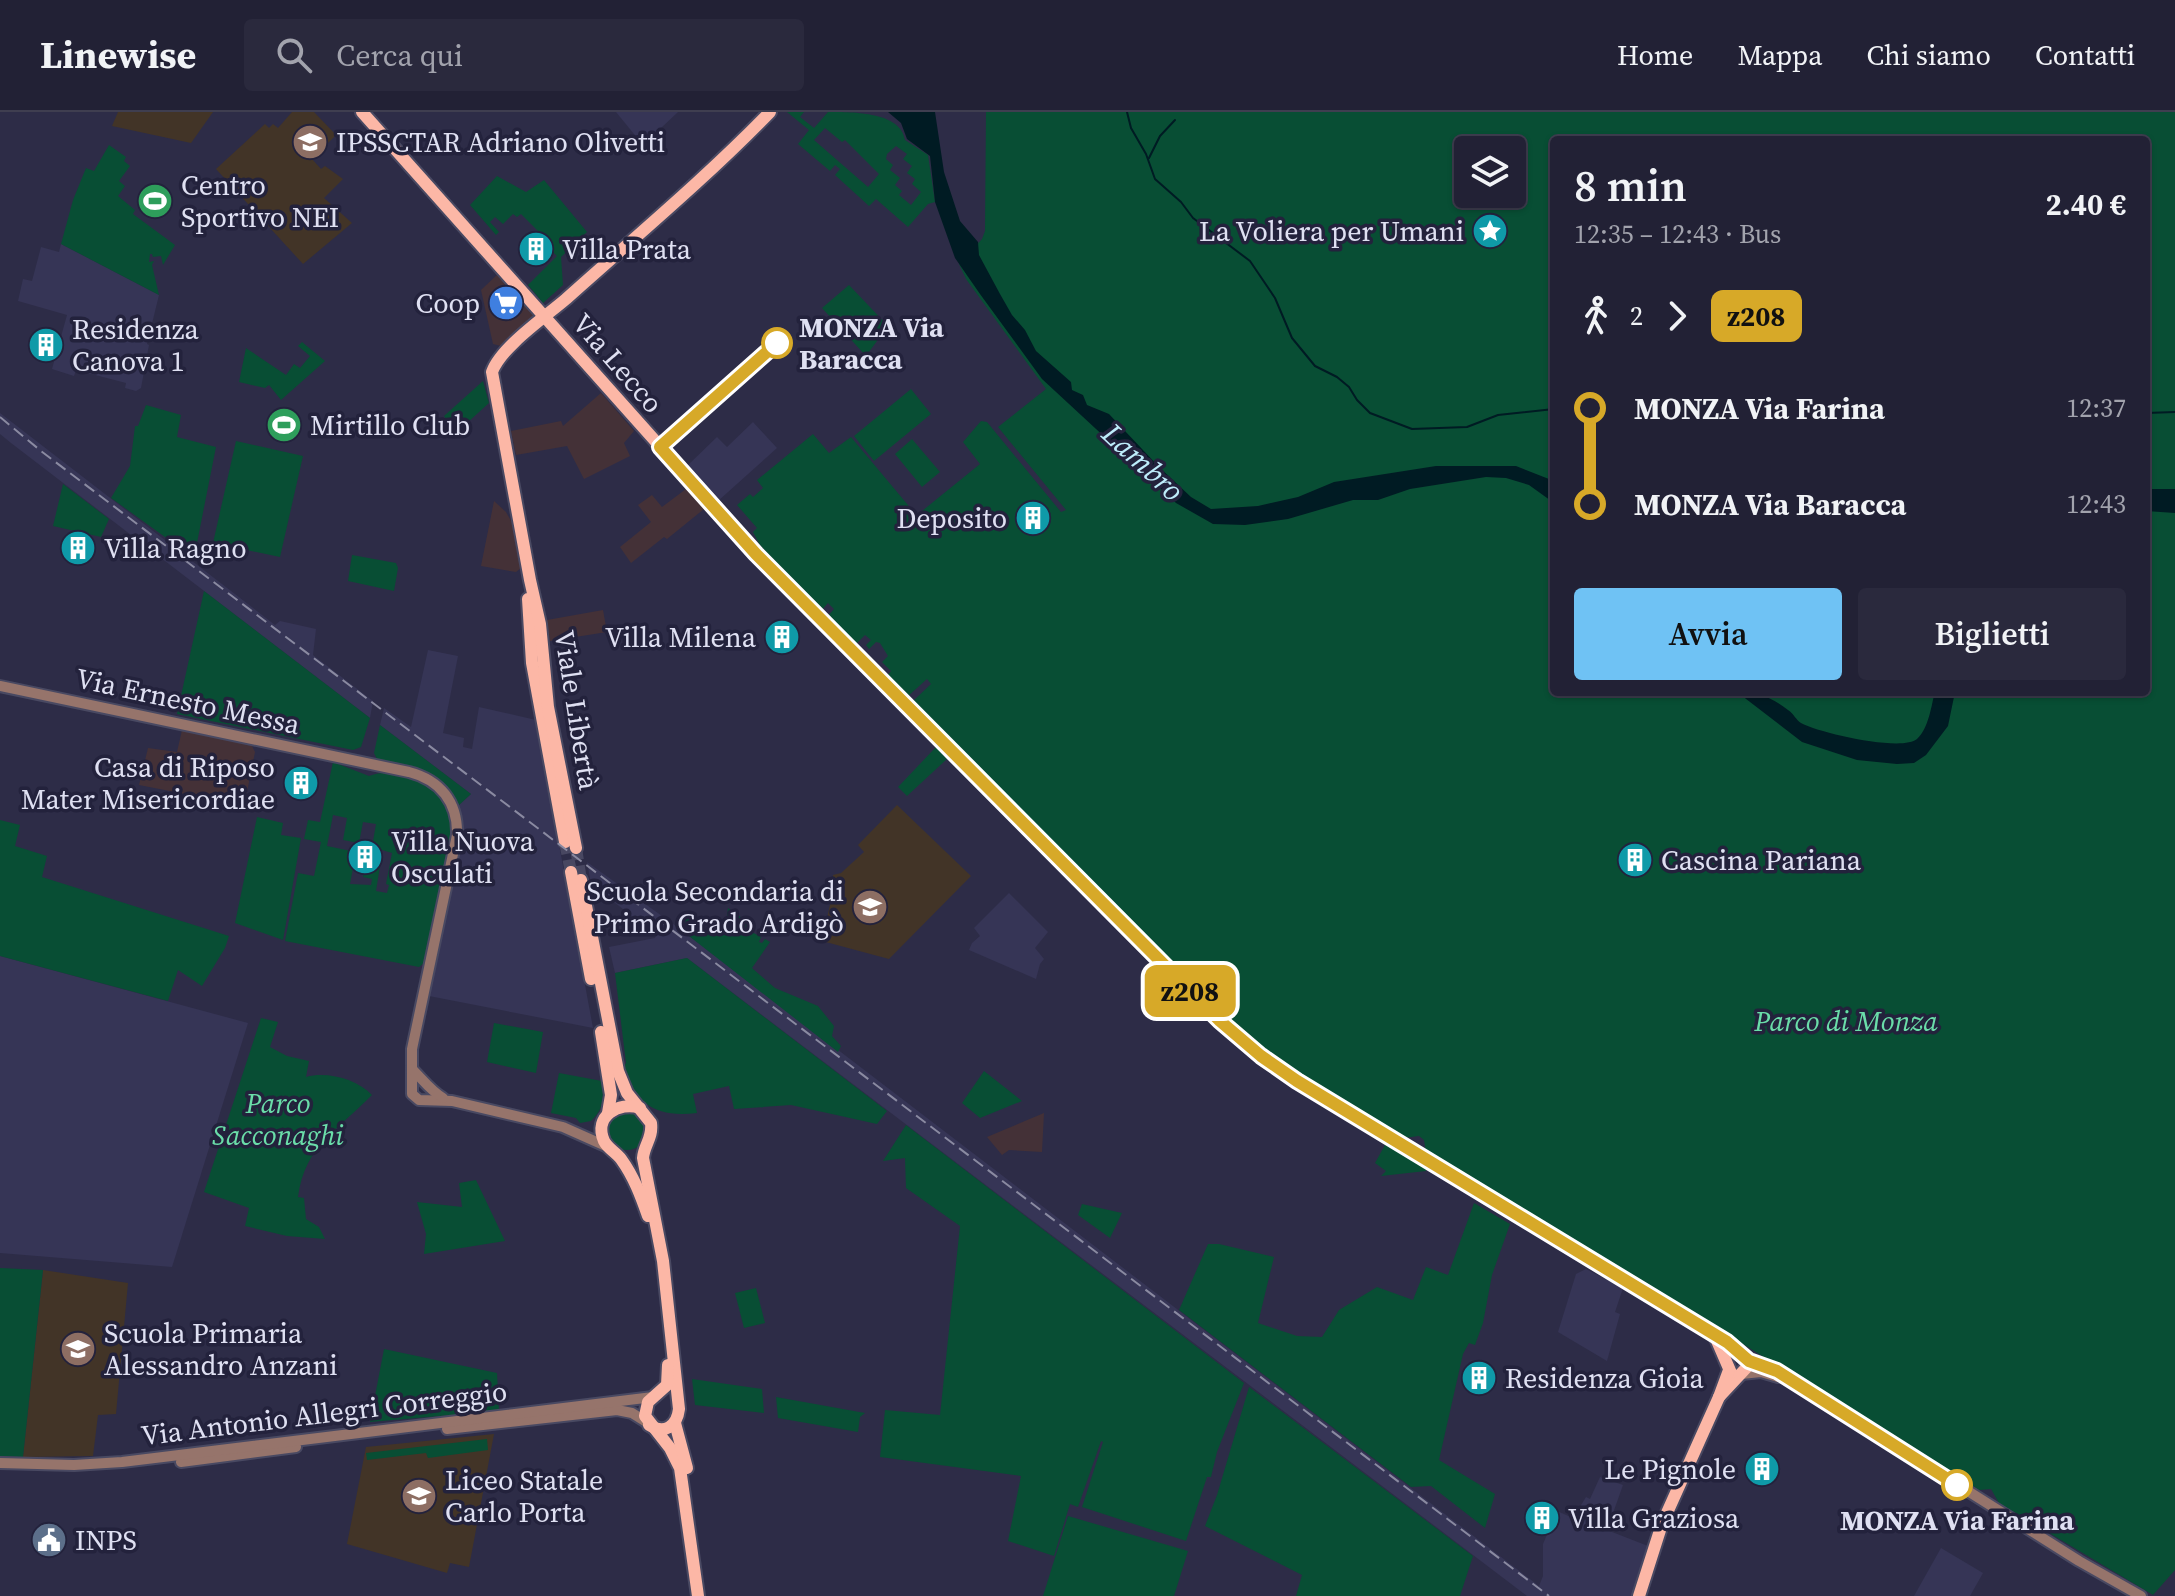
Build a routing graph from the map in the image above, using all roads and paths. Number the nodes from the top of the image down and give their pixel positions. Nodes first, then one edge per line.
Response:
1 (362, 112) edge
2 (770, 112) edge
3 (545, 317) junction
4 (0, 686) edge
5 (570, 845) tunnel mouth
6 (418, 1081) junction
7 (428, 1094) junction
8 (640, 1108) junction
9 (607, 1115) junction
10 (569, 1129) junction
11 (645, 1148) junction
12 (613, 1150) junction
13 (1715, 1336) junction
14 (1744, 1357) junction
15 (1732, 1370) junction
16 (1797, 1385) junction
17 (654, 1397) junction
18 (677, 1419) junction
19 (649, 1424) junction
20 (0, 1463) edge
21 (0, 1470) edge
22 (695, 1571) junction
23 (2119, 1584) junction
24 (698, 1596) edge
25 (1642, 1596) edge
26 (2128, 1596) edge
27 (2141, 1596) edge

1 - 3 main road, Via Lecco
2 - 3 main road
3 - 5 main road, Viale Libertà
3 - 13 main road, Via Lecco
4 - 6 street, Via Ernesto Messa
6 - 7 street
6 - 7 street
7 - 10 street
8 - 9 main road
8 - 9 main road
8 - 11 main road
9 - 10 street
9 - 12 main road
10 - 12 street
11 - 12 main road
11 - 18 main road
12 - 17 main road
13 - 14 main road, Via Lecco
13 - 15 main road
14 - 15 main road
14 - 16 street
15 - 16 street
15 - 25 main road
16 - 23 street
17 - 18 main road
17 - 19 main road
17 - 20 street, Via Antonio Allegri Correggio
18 - 19 main road
18 - 22 main road
19 - 21 street, Via Antonio Allegri Correggio
19 - 22 main road
22 - 24 main road
23 - 26 street
23 - 27 street

